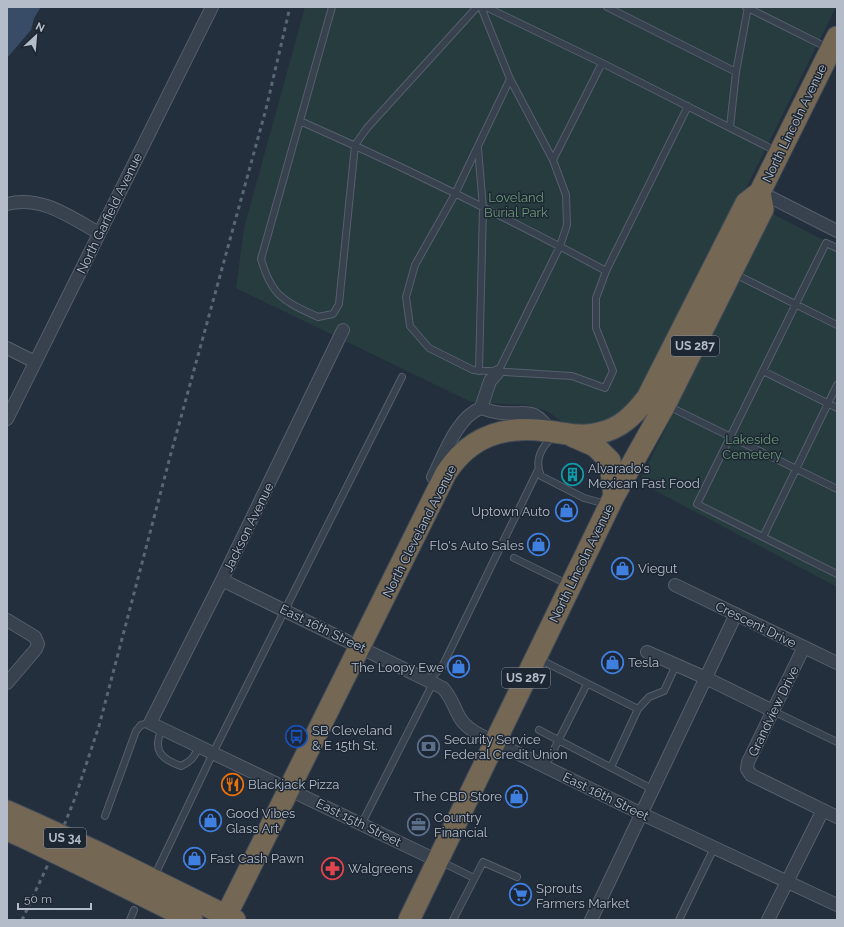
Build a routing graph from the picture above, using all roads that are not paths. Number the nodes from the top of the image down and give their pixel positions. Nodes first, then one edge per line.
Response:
1 (212, 7) edge
2 (332, 7) edge
3 (476, 7) edge
4 (481, 7) edge
5 (486, 7) edge
6 (607, 7) edge
7 (747, 7) edge
8 (834, 43) edge
9 (602, 63) junction
10 (736, 72) junction
11 (510, 79) junction
12 (688, 106) junction
13 (300, 121) junction
14 (730, 127) junction
15 (355, 145) junction
16 (478, 146) junction
17 (768, 147) dead end
18 (553, 160) junction
19 (760, 192) junction
20 (455, 194) junction
21 (7, 204) edge
22 (482, 208) junction
23 (837, 231) edge
24 (99, 233) junction
25 (560, 246) junction
26 (837, 248) edge
27 (606, 271) junction
28 (731, 273) junction
29 (796, 305) junction
30 (837, 325) edge
31 (343, 330) dead end
32 (7, 348) edge
33 (35, 362) junction
34 (480, 371) junction
35 (763, 371) junction
36 (498, 372) junction
37 (402, 377) dead end
38 (837, 385) edge
39 (828, 403) junction
40 (665, 405) junction
41 (481, 408) junction
42 (837, 408) edge
43 (7, 419) edge
44 (560, 433) junction
45 (730, 437) junction
46 (796, 469) junction
47 (538, 470) junction
48 (837, 489) edge
49 (612, 500) junction
50 (763, 537) junction
51 (407, 552) junction
52 (514, 558) dead end
53 (837, 574) edge
54 (222, 580) junction
55 (675, 585) dead end
56 (570, 586) junction
57 (285, 610) junction
58 (736, 614) junction
59 (7, 620) edge
60 (360, 646) junction
61 (804, 647) junction
62 (647, 652) dead end
63 (536, 658) junction
64 (837, 663) edge
65 (676, 665) junction
66 (706, 678) junction
67 (431, 682) junction
68 (7, 683) edge
69 (587, 684) junction
70 (638, 709) junction
71 (773, 711) junction
72 (150, 723) junction
73 (162, 729) junction
74 (539, 730) dead end
75 (558, 741) junction
76 (495, 742) junction
77 (837, 742) edge
78 (199, 746) junction
79 (213, 753) junction
80 (545, 767) junction
81 (611, 768) junction
82 (289, 789) junction
83 (654, 790) junction
84 (823, 810) junction
85 (7, 811) edge
86 (642, 814) junction
87 (105, 816) dead end
88 (837, 817) edge
89 (362, 824) junction
90 (7, 830) edge
91 (30, 831) junction
92 (714, 848) junction
93 (92, 860) junction
94 (438, 861) junction
95 (517, 877) dead end
96 (474, 878) junction
97 (153, 880) junction
98 (787, 882) junction
99 (837, 905) edge
100 (134, 910) dead end
101 (229, 919) edge
102 (130, 920) edge
103 (192, 920) edge
104 (409, 920) edge
105 (453, 920) edge
106 (591, 920) edge
107 (679, 920) edge
108 (768, 920) edge

1 - 24 street, North Garfield Avenue
2 - 13 lane
3 - 15 lane
4 - 11 lane
5 - 9 lane
6 - 10 lane
7 - 8 lane
7 - 10 lane
8 - 19 highway, North Lincoln Avenue / US 287
9 - 12 lane
9 - 18 lane
10 - 14 lane
11 - 16 lane
11 - 18 lane
12 - 14 lane
12 - 27 lane
13 - 15 lane
13 - 15 lane
14 - 17 lane
15 - 20 lane
16 - 20 lane
16 - 22 lane
18 - 25 lane
19 - 23 street
19 - 28 highway, North Lincoln Avenue / US 287
19 - 44 highway, North Cleveland Avenue / US 287
20 - 22 lane
20 - 34 lane
21 - 24 street
22 - 25 lane
22 - 34 lane
24 - 33 street, North Garfield Avenue
25 - 27 lane
25 - 36 lane
26 - 29 lane
27 - 36 lane
28 - 29 lane
28 - 40 highway, North Lincoln Avenue / US 287
29 - 30 lane
29 - 35 lane
31 - 54 street, Jackson Avenue
32 - 33 street
33 - 43 street, North Garfield Avenue
34 - 36 lane
35 - 39 lane
35 - 45 lane
36 - 41 street
37 - 57 lane
38 - 39 lane
39 - 42 lane
39 - 46 lane
40 - 45 lane
40 - 49 highway, North Lincoln Avenue / US 287
41 - 44 street
41 - 51 street
44 - 47 lane
44 - 49 highway
44 - 51 highway, North Cleveland Avenue / US 287
45 - 46 lane
45 - 50 lane
46 - 48 lane
46 - 50 lane
47 - 49 lane
47 - 67 lane
49 - 56 highway, North Lincoln Avenue / US 287
50 - 53 lane
51 - 60 highway, North Cleveland Avenue / US 287
52 - 56 lane
54 - 57 street, East 16th Street
54 - 72 street, Jackson Avenue
55 - 58 street, Crescent Drive
56 - 63 highway, North Lincoln Avenue / US 287
57 - 60 street, East 16th Street
57 - 79 lane
58 - 61 street, Crescent Drive
58 - 66 street
59 - 68 street
60 - 67 street, East 16th Street
60 - 82 highway, North Cleveland Avenue / US 287
61 - 64 street, Crescent Drive
61 - 71 street, Grandview Drive
62 - 65 street
63 - 69 lane
63 - 76 highway, North Lincoln Avenue / US 287
65 - 66 street
65 - 70 lane
66 - 71 street
66 - 83 street
67 - 76 street, East 16th Street
67 - 89 lane
69 - 70 lane
69 - 75 lane
70 - 81 lane
71 - 77 lane
71 - 84 street, Grandview Drive
72 - 73 street, East 15th Street
72 - 87 lane
73 - 78 street, East 15th Street
73 - 78 lane
74 - 75 lane
75 - 80 lane
75 - 81 lane
76 - 80 street, East 16th Street
76 - 94 highway, North Lincoln Avenue / US 287
78 - 79 street, East 15th Street
79 - 82 street, East 15th Street
79 - 97 lane
80 - 86 street, East 16th Street
81 - 83 lane
82 - 89 street, East 15th Street
82 - 101 highway, North Cleveland Avenue / US 287
83 - 86 street
84 - 88 street, Grandview Drive
84 - 98 street
85 - 91 highway, US 34
86 - 92 street, East 16th Street
86 - 106 street
89 - 94 street, East 15th Street
90 - 91 highway, US 34
91 - 93 highway, US 34, bridge
92 - 98 street, East 16th Street
92 - 107 lane
93 - 97 highway, US 34
93 - 103 highway, US 34
94 - 96 lane
94 - 104 highway, North Lincoln Avenue / US 287
95 - 96 lane
96 - 105 lane
97 - 101 highway, US 34
98 - 99 street, East 16th Street
98 - 108 street
100 - 102 lane

